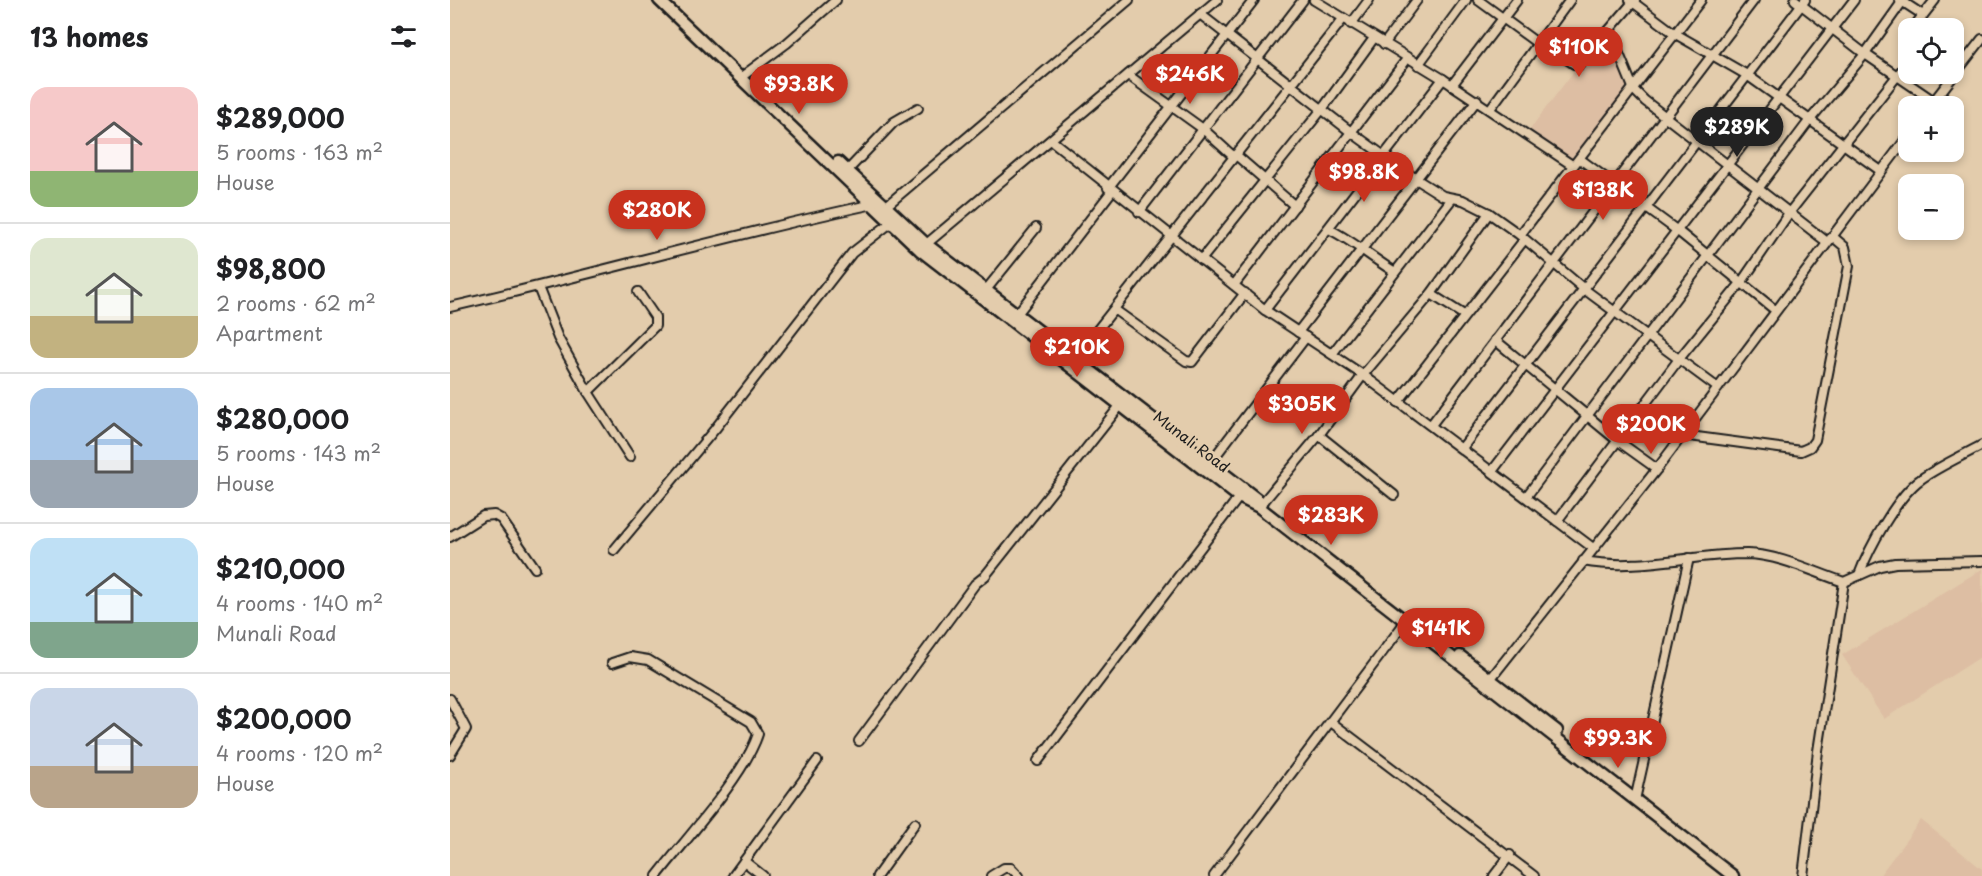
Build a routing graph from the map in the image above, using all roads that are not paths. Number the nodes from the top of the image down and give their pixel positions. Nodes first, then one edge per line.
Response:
1 (659, 0) edge
2 (668, 0) edge
3 (836, 0) edge
4 (1130, 0) edge
5 (1217, 0) edge
6 (1254, 0) edge
7 (1303, 0) edge
8 (1369, 0) edge
9 (1417, 0) edge
10 (1466, 0) edge
11 (1478, 0) edge
12 (1517, 0) edge
13 (1570, 0) edge
14 (1701, 0) edge
15 (1754, 0) edge
16 (1854, 0) edge
17 (1935, 0) edge
18 (1317, 1) edge
19 (1632, 1) edge
20 (1800, 1) edge
21 (1901, 1) edge
22 (1200, 14) junction
23 (1923, 15) junction
24 (1504, 17) junction
25 (1921, 18) edge
26 (1343, 19) junction
27 (1351, 24) junction
28 (1832, 29) junction
29 (1610, 32) junction
30 (1674, 33) junction
31 (1227, 34) junction
32 (1374, 38) junction
33 (1982, 39) edge
34 (1538, 42) junction
35 (1384, 44) junction
36 (1865, 54) junction
37 (1712, 55) junction
38 (1258, 58) junction
39 (1964, 58) edge
40 (1407, 59) junction
41 (1418, 65) junction
42 (1898, 74) edge
43 (1128, 75) junction
44 (1746, 75) junction
45 (743, 76) junction
46 (1896, 76) junction
47 (1443, 79) junction
48 (1292, 84) junction
49 (1452, 85) junction
50 (1634, 90) junction
51 (1922, 96) edge
52 (1778, 97) junction
53 (1477, 100) junction
54 (1171, 107) junction
55 (918, 108) dead end
56 (1323, 108) junction
57 (1490, 109) junction
58 (1664, 117) junction
59 (1809, 121) junction
60 (1203, 129) junction
61 (1352, 132) junction
62 (1051, 140) junction
63 (1695, 141) junction
64 (1844, 142) junction
65 (1898, 149) edge
66 (1383, 155) junction
67 (1235, 156) junction
68 (1580, 159) junction
69 (1572, 165) junction
70 (1728, 167) junction
71 (847, 171) junction
72 (1881, 171) junction
73 (1416, 179) junction
74 (1265, 180) junction
75 (1614, 186) junction
76 (1110, 190) junction
77 (1758, 190) junction
78 (1451, 200) junction
79 (879, 205) junction
80 (1295, 206) junction
81 (1647, 209) junction
82 (1139, 212) junction
83 (1489, 213) junction
84 (1789, 213) junction
85 (894, 220) junction
86 (1036, 228) dead end
87 (1329, 229) junction
88 (1679, 231) junction
89 (1170, 236) junction
90 (1522, 237) junction
91 (1830, 239) junction
92 (923, 247) junction
93 (1362, 252) junction
94 (1709, 256) junction
95 (1201, 260) junction
96 (1553, 264) junction
97 (1395, 272) junction
98 (1741, 283) junction
99 (1234, 285) junction
100 (538, 287) junction
101 (1584, 289) junction
102 (986, 290) junction
103 (638, 292) dead end
104 (1245, 293) junction
105 (1431, 294) junction
106 (450, 307) edge
107 (1115, 310) junction
108 (1264, 310) junction
109 (1775, 310) junction
110 (1616, 313) junction
111 (1464, 315) junction
112 (1015, 317) junction
113 (1298, 332) junction
114 (1306, 337) junction
115 (1648, 337) junction
116 (1496, 340) junction
117 (1332, 354) junction
118 (1679, 359) junction
119 (1072, 362) junction
120 (1525, 363) junction
121 (1363, 375) junction
122 (1718, 388) junction
123 (1555, 390) junction
124 (588, 392) junction
125 (1123, 402) junction
126 (1398, 402) junction
127 (1586, 415) junction
128 (1431, 425) junction
129 (1319, 435) junction
130 (1682, 435) junction
131 (1618, 441) junction
132 (1982, 445) edge
133 (1462, 448) junction
134 (630, 457) dead end
135 (1208, 467) junction
136 (1657, 469) junction
137 (1493, 470) junction
138 (1394, 495) dead end
139 (1239, 497) junction
140 (1526, 497) junction
141 (1260, 505) junction
142 (1557, 521) junction
143 (450, 537) edge
144 (1593, 548) junction
145 (614, 550) dead end
146 (1689, 558) junction
147 (1583, 561) junction
148 (1982, 561) edge
149 (535, 568) dead end
150 (1859, 575) junction
151 (1844, 582) junction
152 (1407, 620) junction
153 (612, 663) dead end
154 (1488, 682) junction
155 (450, 699) edge
156 (1331, 722) junction
157 (859, 741) dead end
158 (450, 755) edge
159 (817, 761) dead end
160 (1038, 761) dead end
161 (1636, 797) junction
162 (915, 823) dead end
163 (1510, 855) junction
164 (744, 861) junction
165 (657, 876) edge
166 (733, 876) edge
167 (763, 876) edge
168 (877, 876) edge
169 (992, 876) edge
170 (1019, 876) edge
171 (1214, 876) edge
172 (1494, 876) edge
173 (1534, 876) edge
174 (1733, 876) edge
175 (1742, 876) edge
176 (1803, 876) edge

1 - 45 main road, Munali Road
2 - 45 main road, Munali Road
3 - 45 street
4 - 79 street
5 - 22 street
6 - 31 street
7 - 38 street
8 - 27 street
9 - 35 street
10 - 41 street
11 - 24 street
12 - 24 street
13 - 34 street
14 - 30 street
15 - 37 street
16 - 28 street
17 - 23 street
18 - 26 street
19 - 29 street
19 - 30 street
20 - 28 street
20 - 44 street
21 - 23 street
21 - 36 street
22 - 31 street
22 - 43 street
23 - 25 street
24 - 34 street
24 - 49 street
26 - 27 street
26 - 48 street
27 - 32 street
28 - 36 street
28 - 52 street
29 - 34 street
29 - 50 street
30 - 37 street
30 - 50 street
31 - 38 street
31 - 54 street
32 - 35 street
32 - 56 street
33 - 39 street
34 - 57 street
35 - 40 street
36 - 46 street
36 - 59 street
37 - 44 street
37 - 58 street
38 - 48 street
38 - 60 street
40 - 41 street
40 - 61 street
41 - 47 street
42 - 46 street
43 - 54 street
43 - 62 street
44 - 52 street
44 - 63 street
45 - 71 main road, Munali Road
45 - 79 main road, Munali Road
46 - 51 street
46 - 64 street
47 - 49 street
47 - 66 street
48 - 56 street
48 - 67 street
49 - 53 street
50 - 58 street
50 - 68 street
52 - 59 street
52 - 70 street
53 - 57 street
53 - 73 street
54 - 60 street
54 - 76 street
55 - 71 street
56 - 61 street
56 - 74 street
57 - 69 street
58 - 63 street
58 - 75 street
59 - 64 street
59 - 77 street
60 - 67 street
60 - 82 street
61 - 66 street
61 - 80 street
62 - 76 street
62 - 92 street
63 - 70 street
63 - 81 street
64 - 72 street
64 - 84 street
65 - 72 street
66 - 73 street
66 - 87 street
67 - 74 street
67 - 89 street
68 - 69 street
68 - 75 street
69 - 90 street
70 - 77 street
70 - 88 street
71 - 79 main road, Munali Road
72 - 91 street
73 - 78 street
73 - 93 street
74 - 80 street
74 - 95 street
75 - 81 street
75 - 96 street
76 - 82 street
76 - 112 street
77 - 84 street
77 - 94 street
78 - 83 street
78 - 97 street
79 - 85 main road, Munali Road
79 - 100 street
80 - 99 street
81 - 88 street
81 - 101 street
82 - 89 street
83 - 90 street
83 - 105 street
84 - 91 street
84 - 98 street
85 - 92 main road, Munali Road
85 - 145 street
86 - 102 street
87 - 93 street
87 - 108 street
88 - 94 street
88 - 110 street
89 - 95 street
89 - 107 street
90 - 96 street
90 - 111 street
91 - 109 street
91 - 130 street
92 - 102 main road, Munali Road
92 - 112 main road, Munali Road
93 - 97 street
93 - 113 street
94 - 98 street
94 - 115 street
95 - 99 street
96 - 101 street
96 - 116 street
97 - 117 street
98 - 109 street
98 - 118 street
99 - 104 street
100 - 106 street
100 - 124 street
101 - 110 street
101 - 120 street
102 - 112 main road, Munali Road
103 - 124 street
104 - 107 street
104 - 108 street
105 - 111 street
105 - 121 street
107 - 119 street
108 - 113 street
109 - 122 street
110 - 115 street
110 - 123 street
111 - 126 street
112 - 119 main road, Munali Road
113 - 114 street
114 - 117 street
114 - 135 street
115 - 118 street
115 - 127 street
116 - 120 street
116 - 128 street
117 - 121 street
118 - 122 street
118 - 131 street
119 - 125 main road, Munali Road
120 - 123 street
120 - 133 street
121 - 126 street
121 - 129 street
122 - 130 street
123 - 127 street
123 - 137 street
124 - 134 street
125 - 135 main road, Munali Road
125 - 157 street
126 - 128 street
127 - 131 street
127 - 140 street
128 - 133 street
129 - 138 street
129 - 141 street
130 - 136 street
131 - 136 street
131 - 142 street
132 - 150 street
133 - 137 street
135 - 139 main road, Munali Road
135 - 141 main road, Munali Road
136 - 144 street
137 - 140 street
139 - 141 main road, Munali Road
139 - 160 street
140 - 142 street
141 - 152 main road, Munali Road
142 - 144 street
143 - 149 street
144 - 147 street
146 - 147 street
146 - 151 street
146 - 161 street
147 - 154 street
148 - 150 street
150 - 151 street
151 - 176 street
152 - 154 main road, Munali Road
152 - 156 street
153 - 165 street
154 - 161 main road, Munali Road
155 - 158 street
156 - 163 street
156 - 171 street
159 - 164 street
161 - 174 main road, Munali Road
161 - 175 main road, Munali Road
162 - 168 street
163 - 172 street
163 - 173 street
164 - 166 street
164 - 167 street
169 - 170 street

